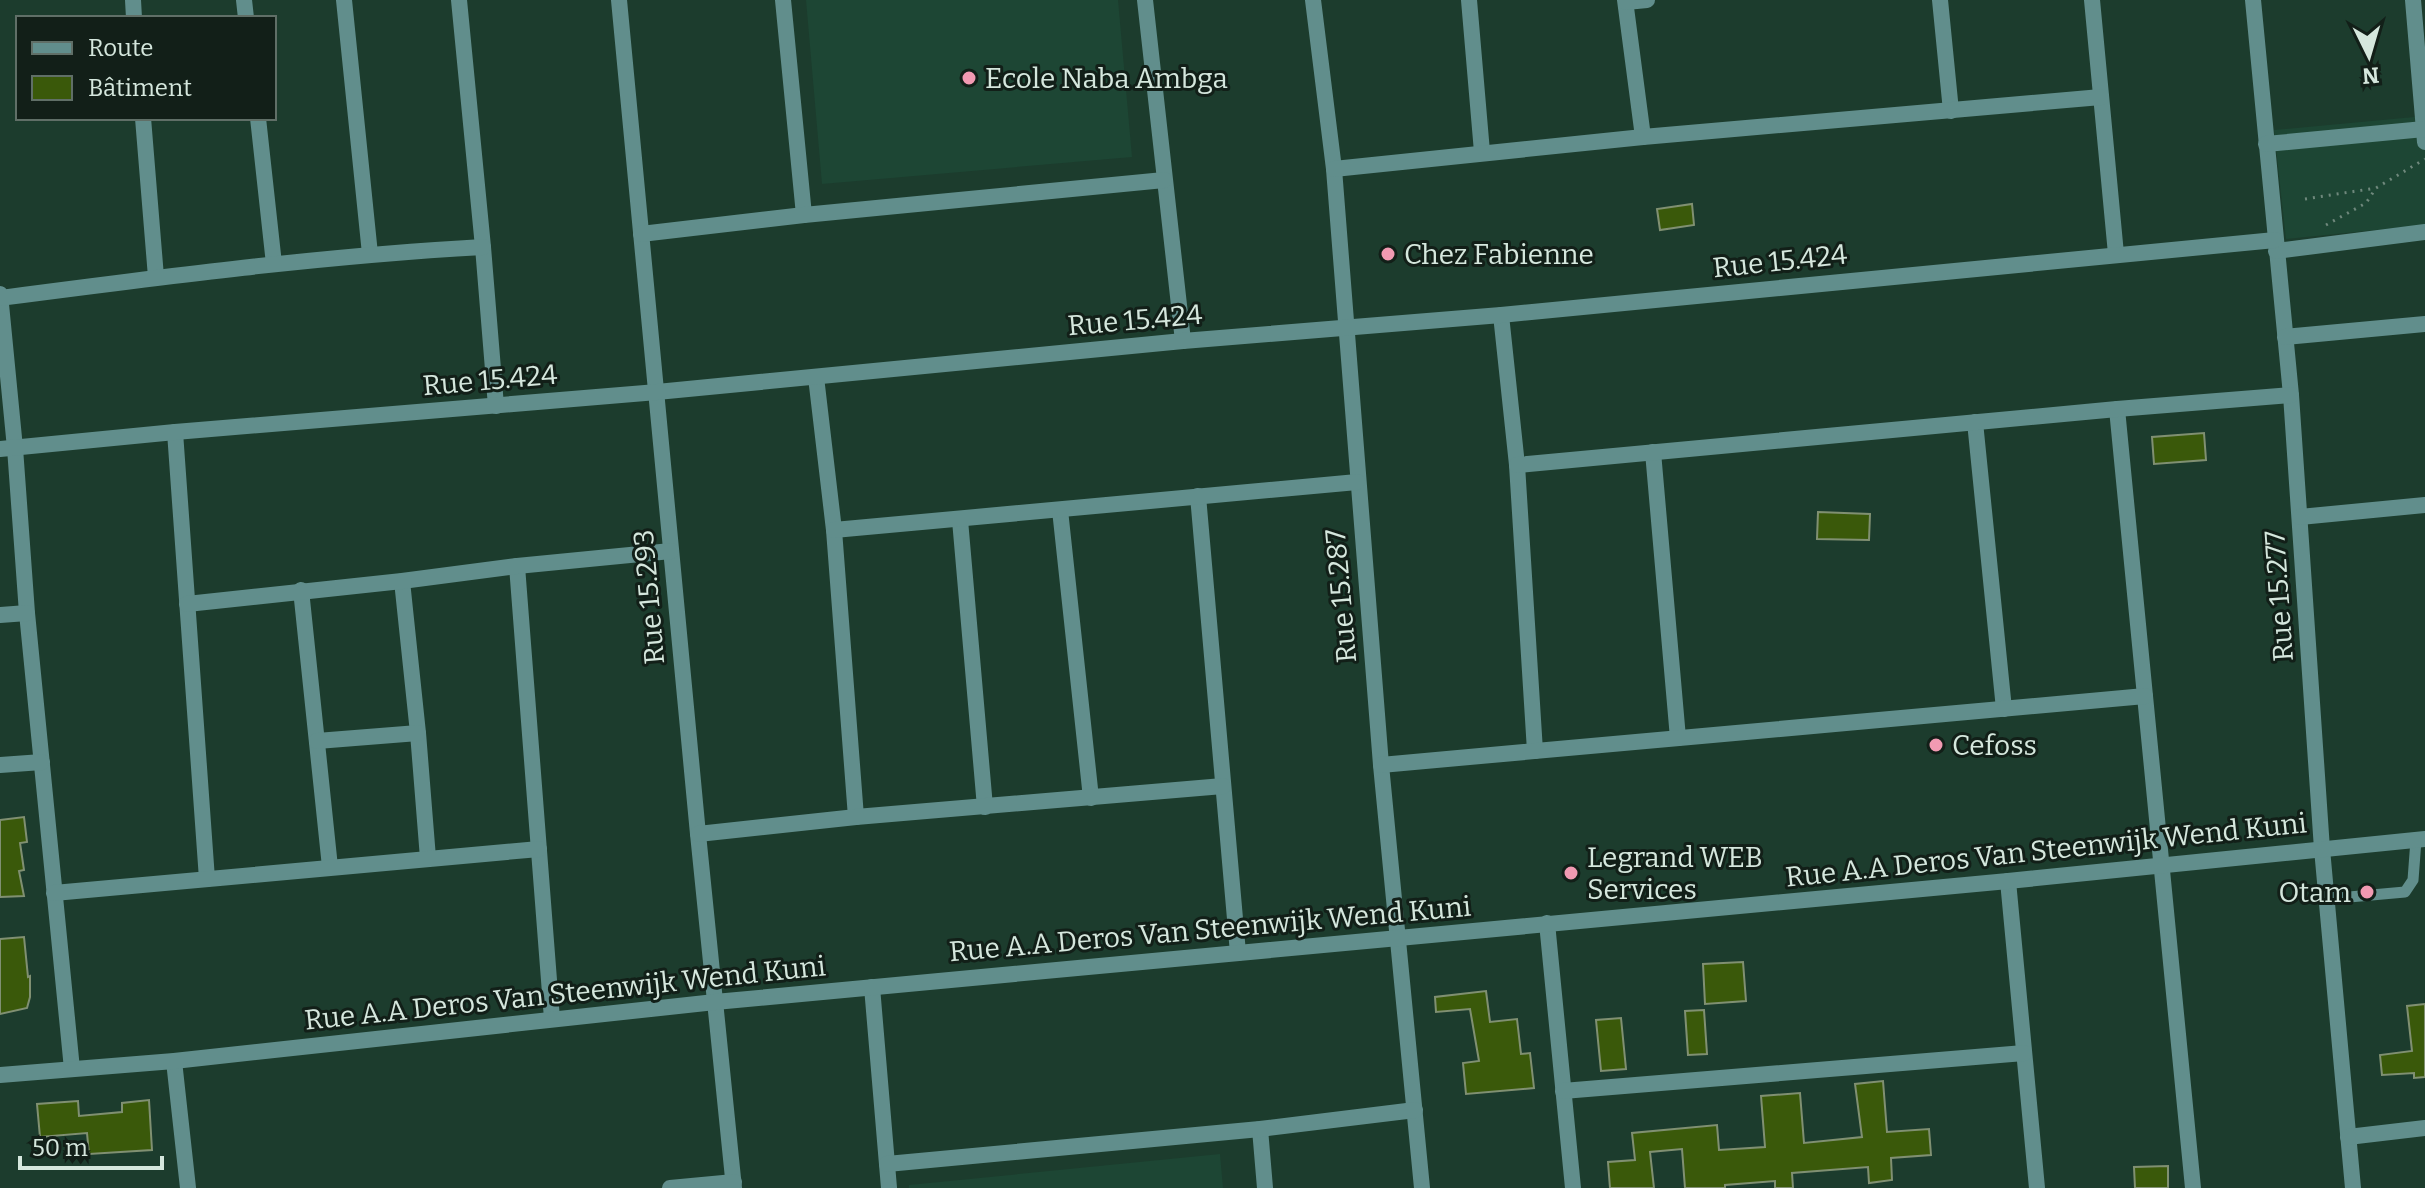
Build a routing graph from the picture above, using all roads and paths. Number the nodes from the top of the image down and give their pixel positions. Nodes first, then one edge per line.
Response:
1 (344, 0) edge
2 (459, 0) edge
3 (619, 0) edge
4 (783, 0) edge
5 (1145, 0) edge
6 (1313, 0) edge
7 (1469, 0) edge
8 (1647, 0) edge
9 (1940, 0) edge
10 (2092, 0) edge
11 (2253, 0) edge
12 (2413, 0) edge
13 (1626, 1) edge
14 (2422, 69) edge
15 (2101, 97) junction
16 (1951, 111) junction
17 (143, 120) edge
18 (258, 120) edge
19 (2424, 135) edge
20 (1643, 137) junction
21 (2266, 144) junction
22 (1482, 152) junction
23 (2425, 159) edge
24 (1334, 169) junction
25 (1164, 180) junction
26 (2376, 188) junction
27 (2305, 199) dead end
28 (804, 215) junction
29 (2324, 226) dead end
30 (2425, 232) edge
31 (641, 234) junction
32 (2276, 245) junction
33 (483, 247) junction
34 (370, 254) junction
35 (2116, 254) junction
36 (274, 264) junction
37 (156, 277) junction
38 (0, 296) edge
39 (1501, 315) junction
40 (2425, 324) edge
41 (1347, 329) junction
42 (2285, 337) junction
43 (1183, 341) junction
44 (816, 377) junction
45 (657, 392) junction
46 (2291, 395) junction
47 (496, 406) junction
48 (2117, 409) junction
49 (1975, 422) junction
50 (175, 432) junction
51 (7, 448) edge
52 (1653, 452) junction
53 (1517, 465) junction
54 (1357, 482) junction
55 (1198, 496) junction
56 (2425, 505) edge
57 (1060, 510) junction
58 (2300, 517) junction
59 (960, 520) junction
60 (834, 530) junction
61 (671, 551) junction
62 (517, 566) junction
63 (402, 581) junction
64 (301, 590) junction
65 (187, 604) junction
66 (27, 613) junction
67 (0, 615) edge
68 (2145, 696) junction
69 (2004, 709) junction
70 (418, 733) junction
71 (1678, 738) junction
72 (317, 741) junction
73 (1535, 751) junction
74 (42, 762) junction
75 (0, 765) edge
76 (1381, 765) junction
77 (1223, 786) junction
78 (1091, 798) junction
79 (985, 807) junction
80 (856, 817) junction
81 (698, 834) junction
82 (2421, 840) edge
83 (539, 849) junction
84 (2322, 849) junction
85 (428, 858) junction
86 (2161, 865) junction
87 (330, 867) junction
88 (207, 879) junction
89 (2008, 881) junction
90 (54, 893) junction
91 (2327, 899) junction
92 (1547, 923) junction
93 (1398, 937) junction
94 (1238, 953) junction
95 (872, 987) junction
96 (715, 1002) junction
97 (552, 1019) junction
98 (2024, 1053) junction
99 (174, 1061) junction
100 (72, 1069) junction
101 (0, 1075) edge
102 (1563, 1091) junction
103 (1415, 1110) junction
104 (2425, 1128) edge
105 (1260, 1129) junction
106 (2348, 1137) junction
107 (887, 1164) junction
108 (734, 1185) edge
109 (188, 1188) edge
110 (670, 1188) edge
111 (889, 1188) edge
112 (1265, 1188) edge
113 (1422, 1188) edge
114 (1573, 1188) edge
115 (2037, 1188) edge
116 (2193, 1188) edge
117 (2353, 1188) edge

1 - 34 street
2 - 33 street
3 - 31 street, Rue 15.293
4 - 28 street
5 - 25 street
6 - 24 street, Rue 15.287
7 - 22 street
8 - 13 street
9 - 16 street
10 - 15 street
11 - 21 street, Rue 15.277
12 - 14 street
13 - 20 street
14 - 19 street
15 - 16 street
15 - 35 street
16 - 20 street
17 - 37 street
18 - 36 street
19 - 21 street
20 - 22 street
21 - 32 street, Rue 15.277
22 - 24 street
23 - 26 path
24 - 41 street, Rue 15.287
25 - 28 street
25 - 43 street
26 - 27 path
26 - 29 path
28 - 31 street
30 - 32 street, Rue 15.424
31 - 45 street, Rue 15.293
32 - 35 street, Rue 15.424
32 - 42 street, Rue 15.277
33 - 34 street
33 - 47 street
34 - 36 street
35 - 39 street, Rue 15.424
36 - 37 street
37 - 38 street
38 - 51 street
39 - 41 street, Rue 15.424
39 - 53 street
40 - 42 street
41 - 43 street, Rue 15.424
41 - 54 street, Rue 15.287
42 - 46 street, Rue 15.277
43 - 44 street, Rue 15.424
44 - 45 street, Rue 15.424
44 - 60 street
45 - 47 street, Rue 15.424
45 - 61 street, Rue 15.293
46 - 48 street
46 - 58 street, Rue 15.277
47 - 50 street, Rue 15.424
48 - 49 street
48 - 68 street
49 - 52 street
49 - 69 street
50 - 51 street, Rue 15.424
50 - 65 street
51 - 66 street
52 - 53 street
52 - 71 street
53 - 73 street
54 - 55 street
54 - 76 street, Rue 15.287
55 - 57 street
55 - 77 street
56 - 58 street
57 - 59 street
57 - 78 street
58 - 84 street, Rue 15.277
59 - 60 street
59 - 79 street
60 - 80 street
61 - 62 street
61 - 81 street, Rue 15.293
62 - 63 street
62 - 83 street
63 - 64 street
63 - 70 street
64 - 65 street
64 - 72 street
65 - 88 street
66 - 67 street
66 - 74 street
68 - 69 street
68 - 86 street
69 - 71 street
70 - 72 street
70 - 85 street
71 - 73 street
72 - 87 street
73 - 76 street
74 - 75 street
74 - 90 street
76 - 93 street, Rue 15.287
77 - 78 street
77 - 94 street
78 - 79 street
79 - 80 street
80 - 81 street
81 - 96 street, Rue 15.293
82 - 84 street, Rue A.A Deros Van Steenwijk Wend Kuni
82 - 91 lane
83 - 85 street
83 - 97 street
84 - 86 street, Rue A.A Deros Van Steenwijk Wend Kuni
84 - 91 street, Rue 15.277
85 - 87 street
86 - 89 street, Rue A.A Deros Van Steenwijk Wend Kuni
86 - 116 street
87 - 88 street
88 - 90 street
89 - 92 street, Rue A.A Deros Van Steenwijk Wend Kuni
89 - 98 street
90 - 100 street
91 - 106 street, Rue 15.277
92 - 93 street, Rue A.A Deros Van Steenwijk Wend Kuni
92 - 102 street
93 - 94 street, Rue A.A Deros Van Steenwijk Wend Kuni
93 - 103 street, Rue 15.287
94 - 95 street, Rue A.A Deros Van Steenwijk Wend Kuni
95 - 96 street, Rue A.A Deros Van Steenwijk Wend Kuni
95 - 107 street
96 - 97 street, Rue A.A Deros Van Steenwijk Wend Kuni
96 - 108 street, Rue 15.293
97 - 99 street, Rue A.A Deros Van Steenwijk Wend Kuni
98 - 102 street
98 - 115 street
99 - 100 street, Rue A.A Deros Van Steenwijk Wend Kuni
99 - 109 street
100 - 101 street, Rue A.A Deros Van Steenwijk Wend Kuni
102 - 114 street
103 - 105 street
103 - 113 street, Rue 15.287
104 - 106 street
105 - 107 street
105 - 112 street
106 - 117 street, Rue 15.277
107 - 111 street
108 - 110 street

